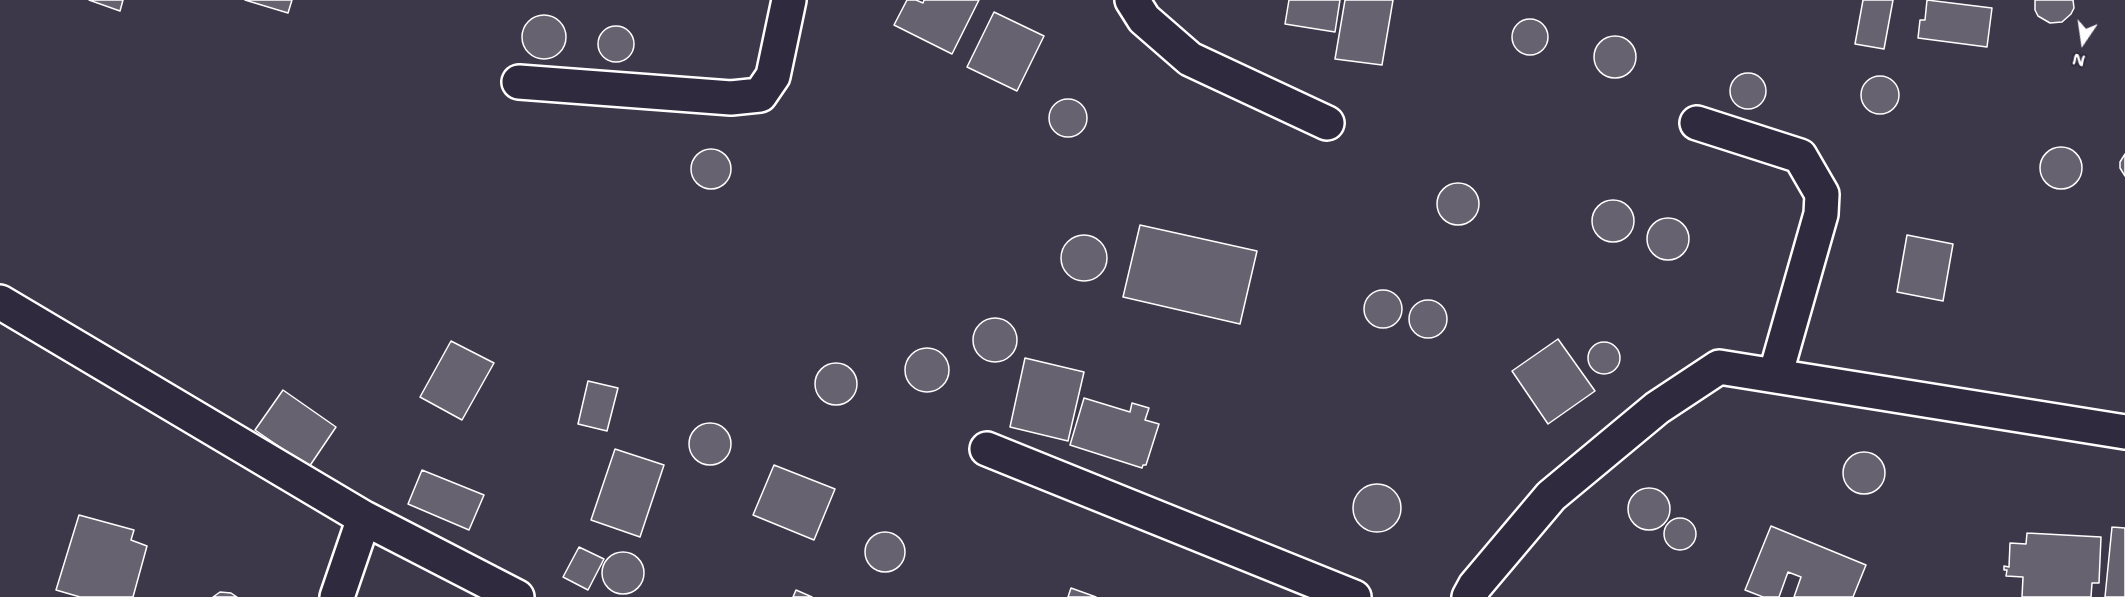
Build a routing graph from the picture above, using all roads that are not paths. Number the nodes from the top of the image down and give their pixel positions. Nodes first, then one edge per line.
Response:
1 (789, 0) edge
2 (1132, 0) edge
3 (519, 82) dead end
4 (1327, 123) dead end
5 (1697, 123) dead end
6 (0, 302) edge
7 (1775, 376) junction
8 (2125, 432) edge
9 (987, 449) dead end
10 (364, 518) junction
11 (337, 597) edge
12 (517, 597) edge
13 (1354, 597) edge
14 (1469, 597) edge

1 - 3 street
2 - 4 street
5 - 7 street
6 - 10 street
7 - 8 street
7 - 14 street
9 - 13 street
10 - 11 street
10 - 12 street

